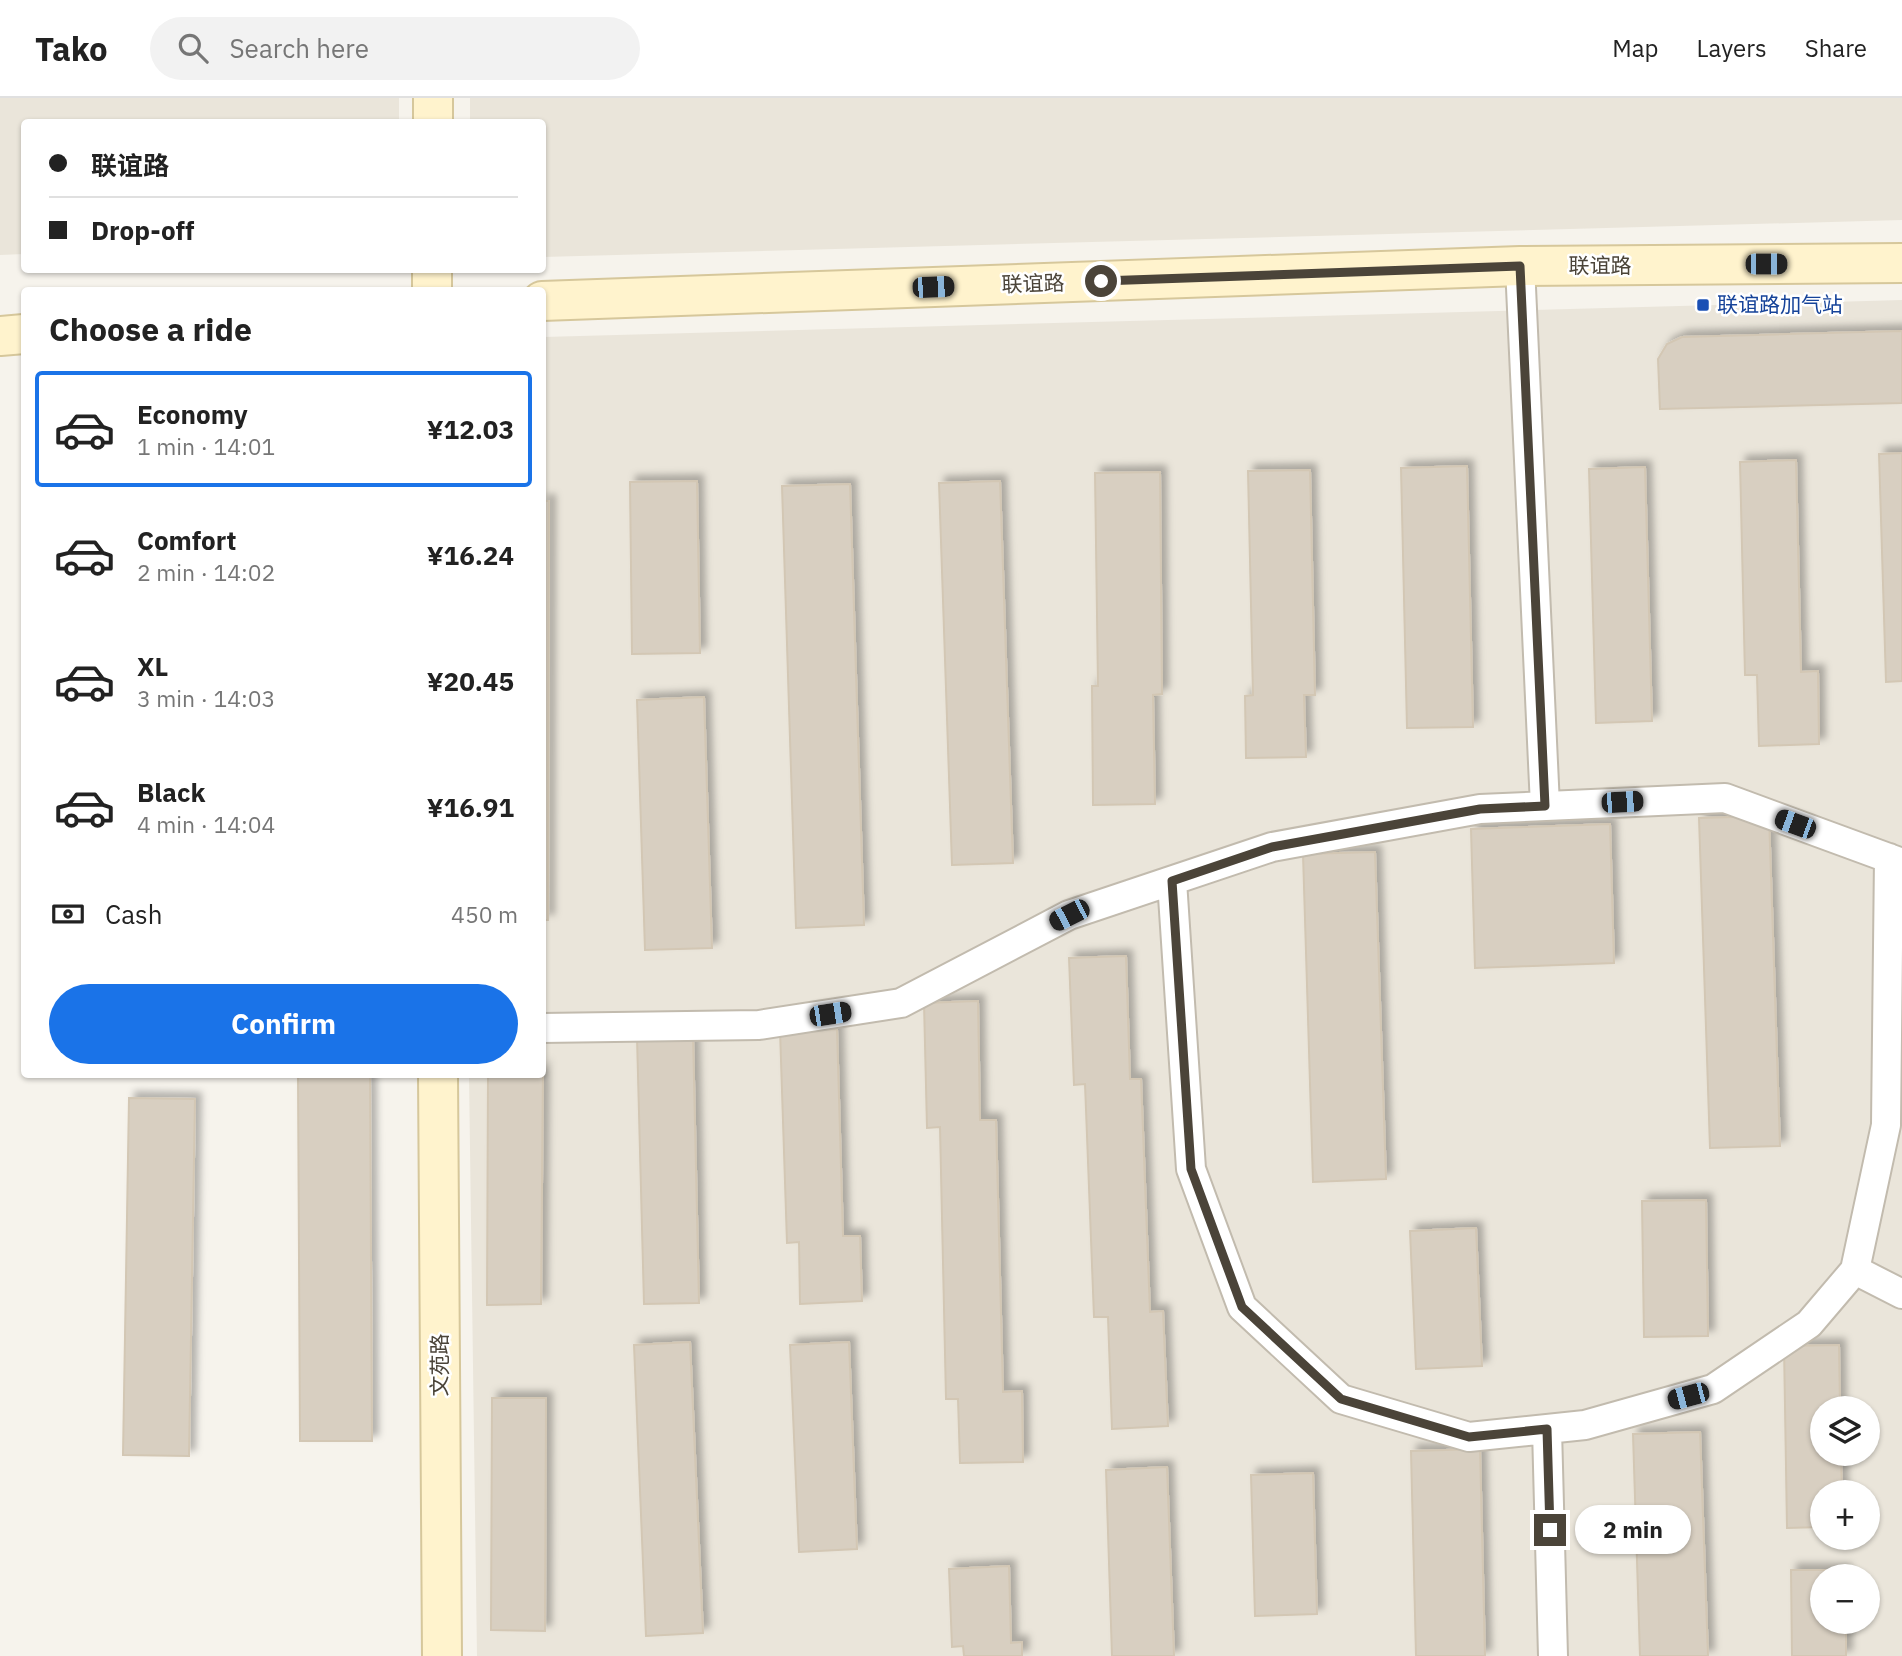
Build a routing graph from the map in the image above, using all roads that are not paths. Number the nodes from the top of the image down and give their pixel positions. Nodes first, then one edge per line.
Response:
1 (433, 98) edge
2 (433, 119) edge
3 (1902, 263) edge
4 (1520, 266) junction
5 (546, 301) edge
6 (21, 334) edge
7 (0, 336) edge
8 (1545, 806) junction
9 (1895, 861) edge
10 (1172, 881) junction
11 (546, 1028) edge
12 (438, 1078) edge
13 (1855, 1270) junction
14 (1902, 1294) edge
15 (1547, 1429) junction
16 (442, 1656) edge
17 (1553, 1656) edge

1 - 2 street
3 - 4 street, 联谊路
4 - 5 street, 联谊路
4 - 8 street
6 - 7 street
8 - 9 street
8 - 10 street
9 - 13 street
10 - 11 street
10 - 15 street
12 - 16 street, 文苑路
13 - 14 street
13 - 15 street
15 - 17 street

